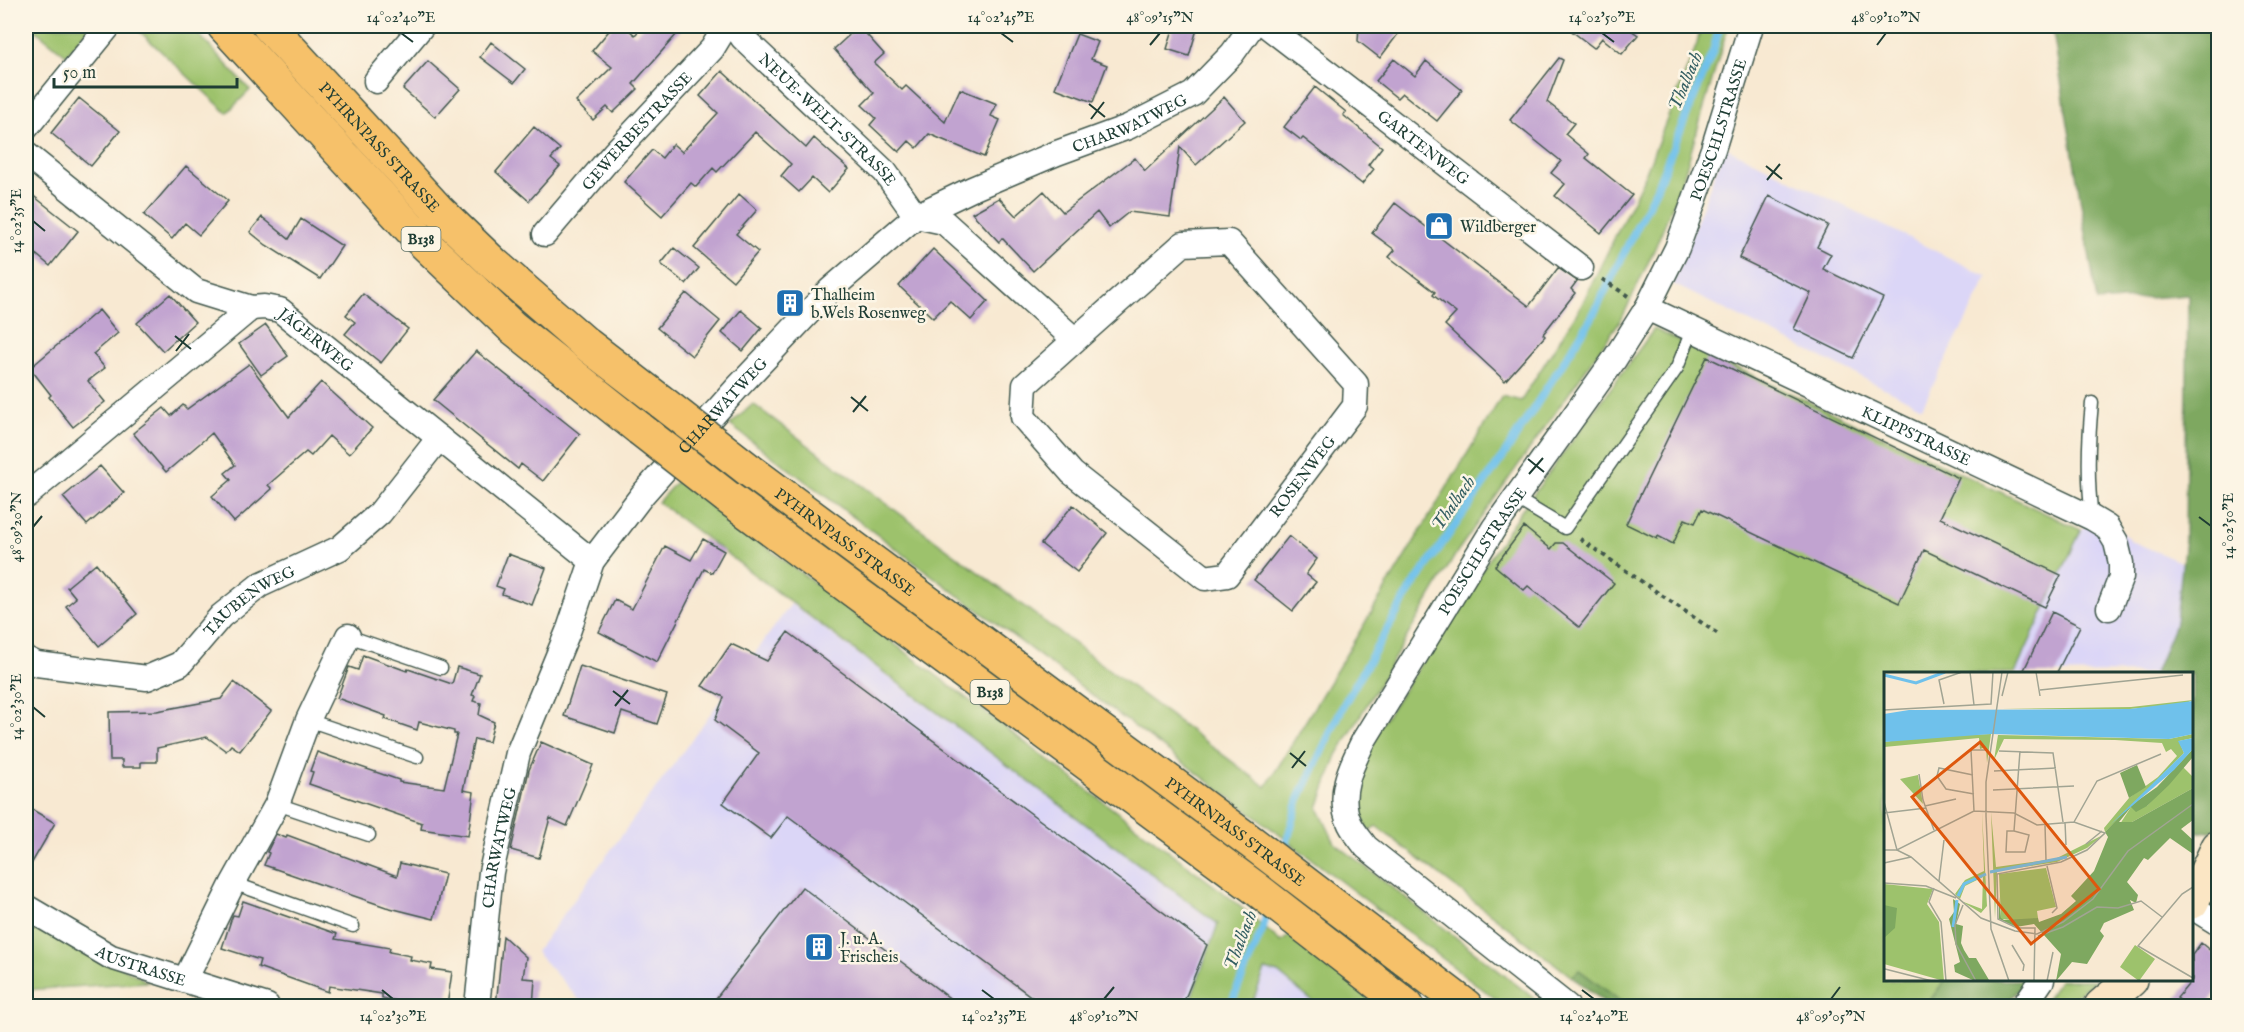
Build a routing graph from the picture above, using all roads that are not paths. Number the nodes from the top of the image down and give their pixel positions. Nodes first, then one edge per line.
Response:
1 (109, 26) edge
2 (224, 26) edge
3 (269, 26) edge
4 (422, 26) edge
5 (726, 26) edge
6 (735, 26) edge
7 (1252, 26) edge
8 (1267, 26) edge
9 (1751, 26) edge
10 (376, 81) dead end
11 (26, 128) edge
12 (26, 154) edge
13 (916, 216) junction
14 (545, 234) dead end
15 (1590, 273) road end
16 (251, 308) junction
17 (1647, 308) junction
18 (1693, 328) junction
19 (1075, 340) junction
20 (2092, 403) dead end
21 (439, 438) junction
22 (26, 496) edge
23 (1515, 498) junction
24 (2092, 518) junction
25 (592, 561) junction
26 (2109, 608) dead end
27 (348, 636) joint
28 (26, 658) edge
29 (441, 668) dead end
30 (308, 720) junction
31 (417, 757) dead end
32 (277, 804) junction
33 (369, 835) dead end
34 (2218, 848) edge
35 (233, 883) junction
36 (26, 907) edge
37 (2206, 911) edge
38 (353, 926) dead end
39 (185, 980) junction
40 (2041, 981) edge
41 (2130, 981) edge
42 (207, 998) edge
43 (267, 1006) edge
44 (477, 1006) edge
45 (1407, 1006) edge
46 (1466, 1006) edge
47 (1567, 1006) edge
48 (2024, 1006) edge
49 (2101, 1006) edge

1 - 11 street
2 - 45 main road, PYHRNPASS STRASSE / B138, bridge
3 - 46 main road, PYHRNPASS STRASSE / B138, bridge
4 - 10 street
5 - 14 street, GEWERBESTRASSE
6 - 13 street, NEUE-WELT-STRASSE
7 - 13 street, CHARWATWEG
8 - 15 street, GARTENWEG
9 - 17 street, POESCHLSTRASSE
12 - 16 street, JÄGERWEG
13 - 19 street
13 - 25 street, CHARWATWEG
16 - 21 street, JÄGERWEG
16 - 22 street
17 - 18 street, KLIPPSTRASSE
17 - 23 street, POESCHLSTRASSE
18 - 23 lane
18 - 24 street, KLIPPSTRASSE
19 - 19 street, ROSENWEG
20 - 24 lane
21 - 25 street, JÄGERWEG
21 - 28 street, TAUBENWEG
23 - 47 street, POESCHLSTRASSE
24 - 26 street, KLIPPSTRASSE
25 - 44 street, CHARWATWEG
27 - 29 lane
27 - 30 street
30 - 31 lane
30 - 32 street
32 - 33 lane
32 - 35 street
34 - 37 main road
35 - 38 lane
35 - 39 street
36 - 39 street, AUSTRASSE
39 - 42 street, AUSTRASSE
40 - 48 street
41 - 49 main road
42 - 43 street, AUSTRASSE

